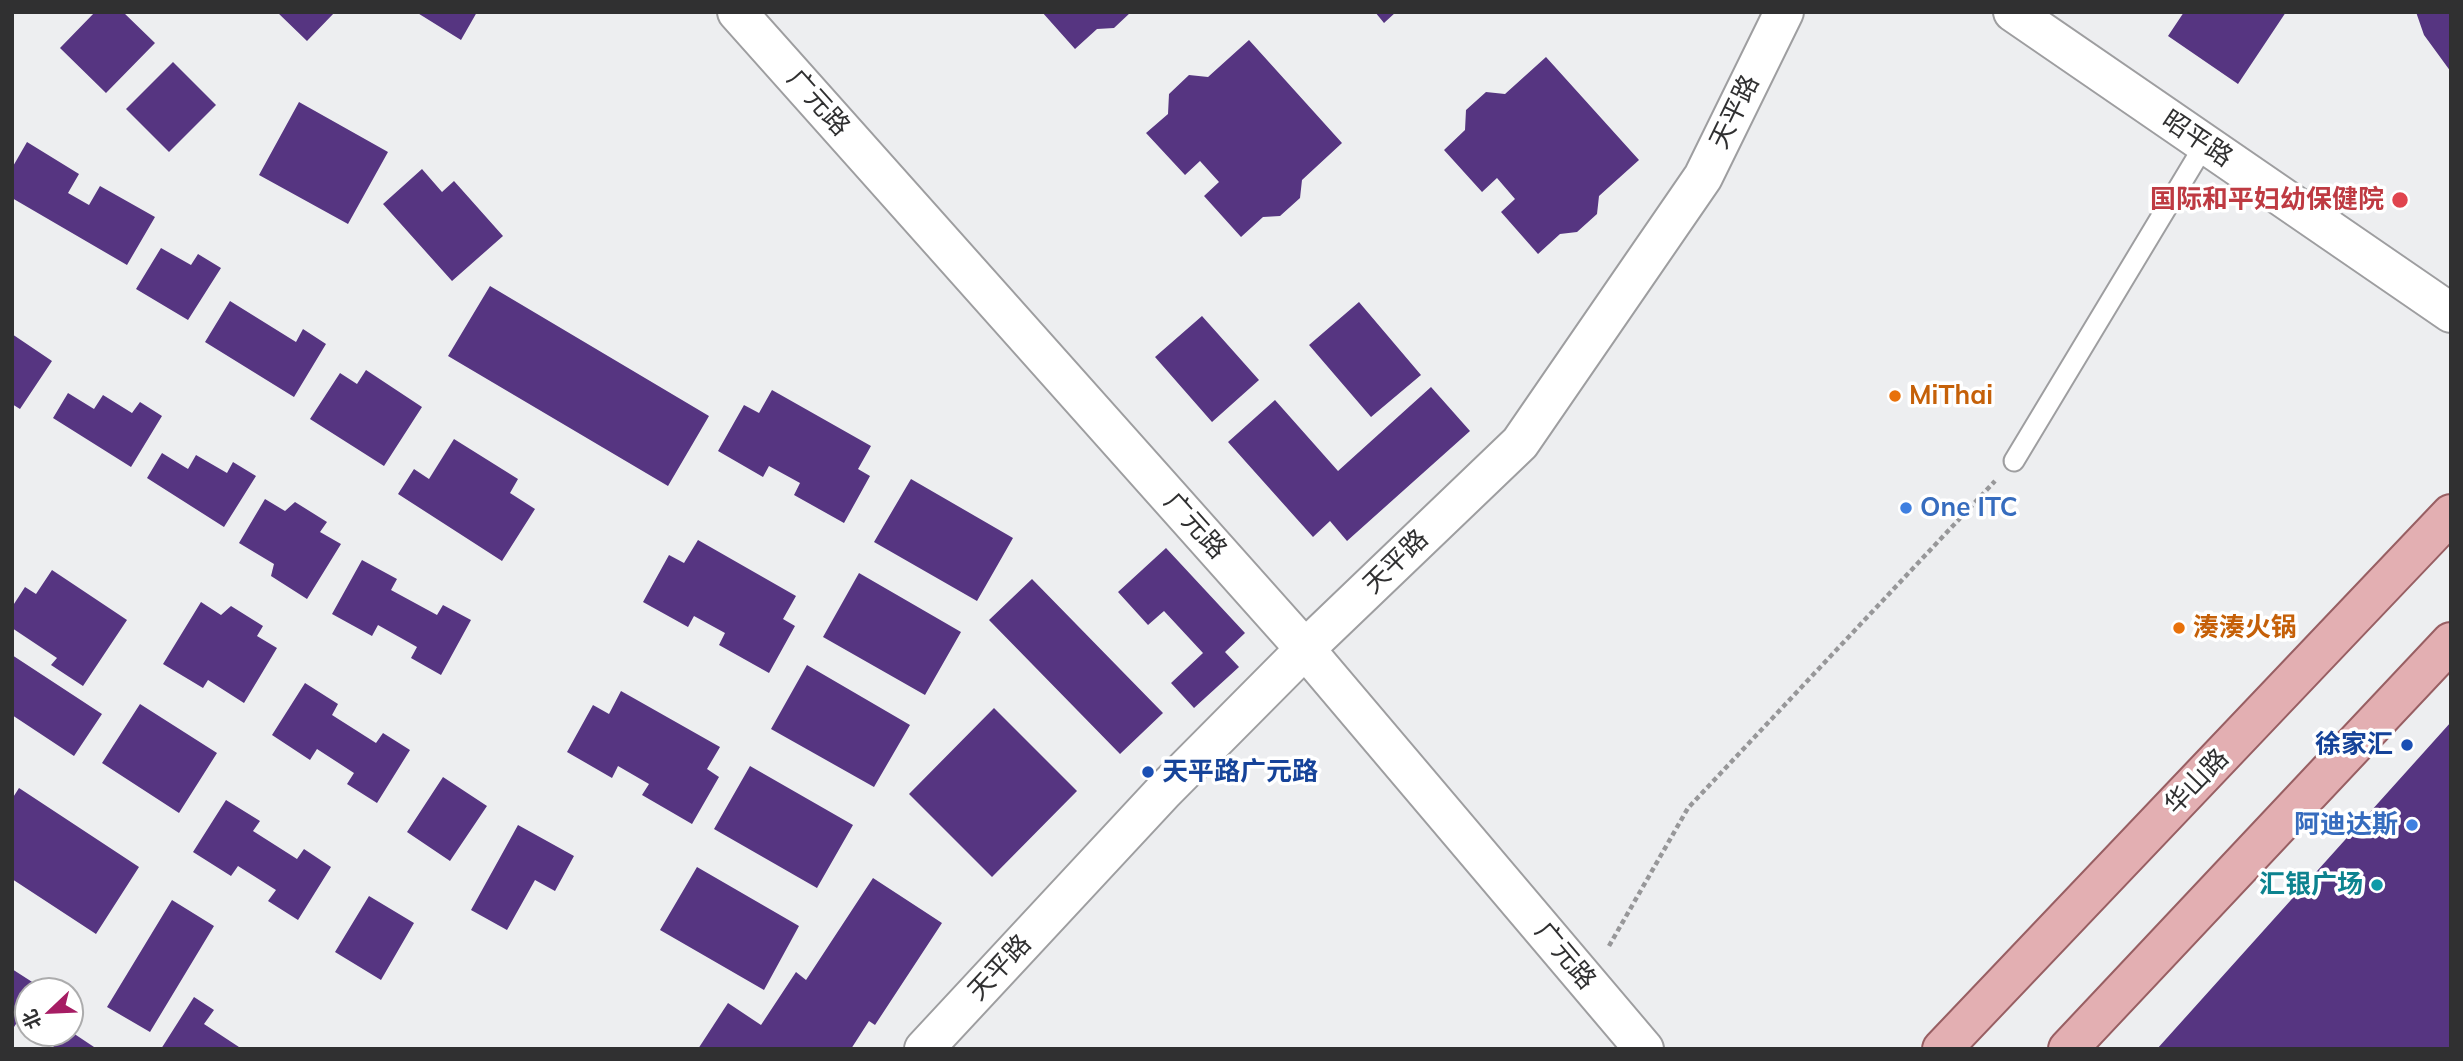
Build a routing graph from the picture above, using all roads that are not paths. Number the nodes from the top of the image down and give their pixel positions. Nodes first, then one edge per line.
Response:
1 (737, 12) edge
2 (1784, 12) edge
3 (2013, 12) edge
4 (2205, 144) junction
5 (2451, 313) edge
6 (2014, 461) road end
7 (2451, 514) edge
8 (2451, 642) edge
9 (1305, 649) junction
10 (924, 1049) edge
11 (1644, 1049) edge
12 (1942, 1049) edge
13 (2068, 1049) edge

1 - 9 street, 广元路
2 - 9 street, 天平路
3 - 4 street, 昭平路
4 - 5 street, 昭平路
4 - 6 lane
7 - 12 main road, 华山路
8 - 13 main road
9 - 10 street, 天平路
9 - 11 street, 广元路

